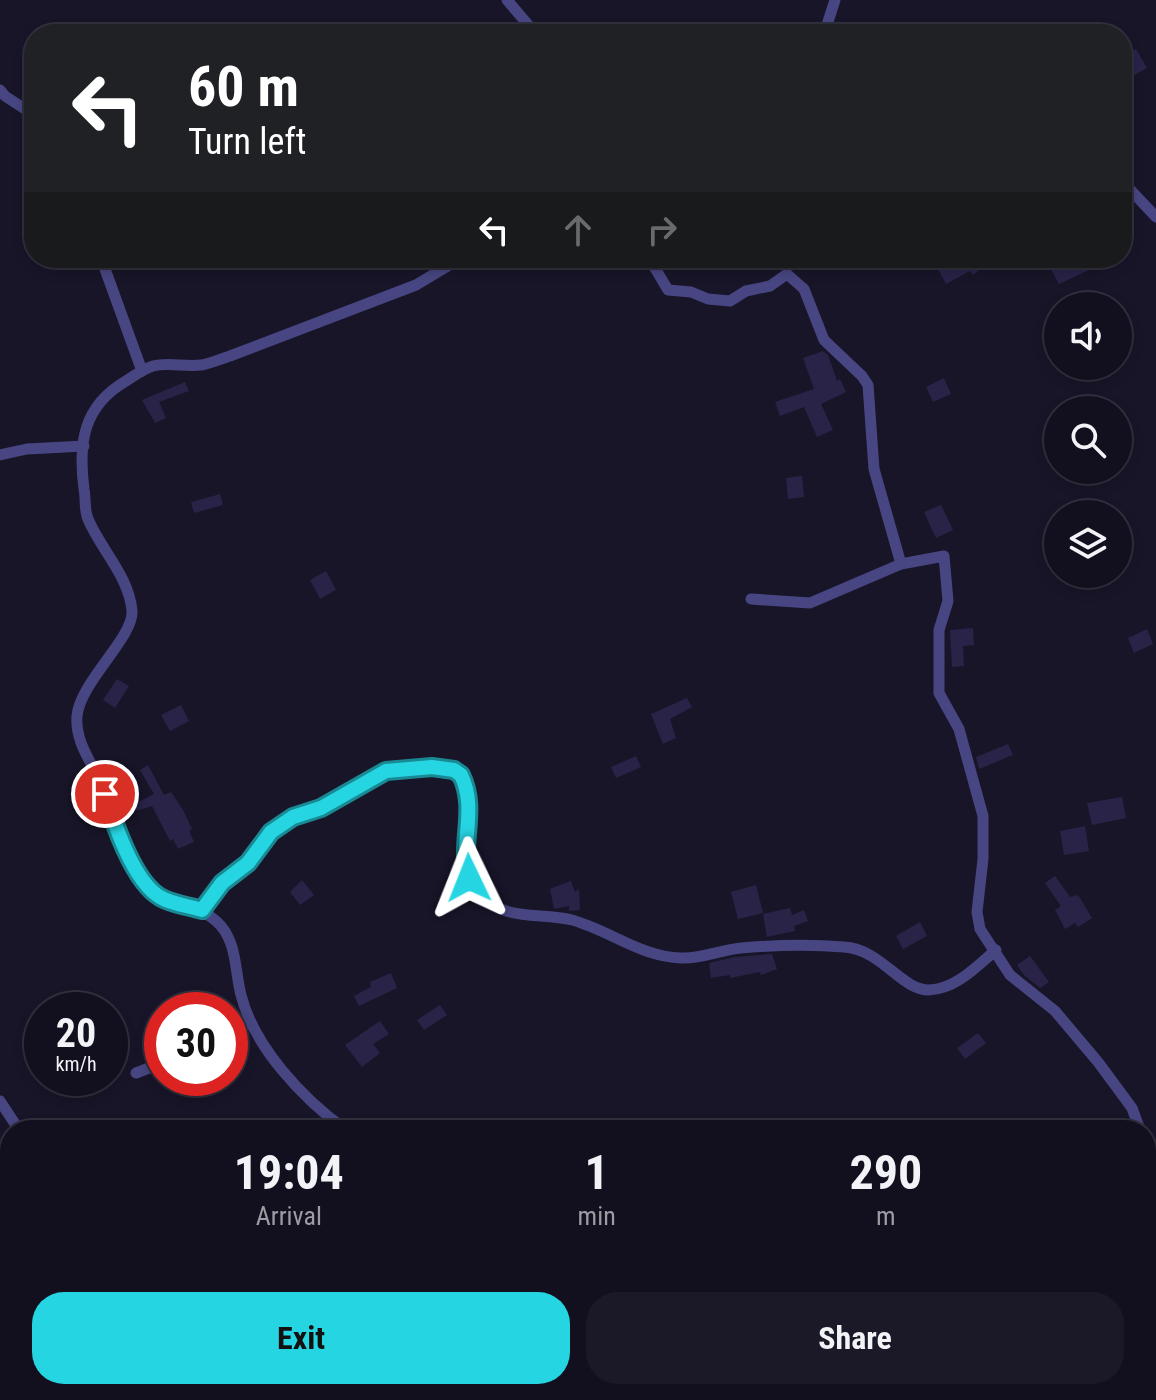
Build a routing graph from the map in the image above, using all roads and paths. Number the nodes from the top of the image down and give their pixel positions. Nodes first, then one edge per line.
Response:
1 (507, 0) edge
2 (835, 0) edge
3 (527, 24) edge
4 (827, 24) edge
5 (0, 90) edge
6 (24, 108) edge
7 (1132, 192) edge
8 (1156, 217) edge
9 (105, 268) edge
10 (444, 268) edge
11 (655, 268) edge
12 (142, 371) junction
13 (84, 446) junction
14 (0, 455) edge
15 (901, 564) junction
16 (751, 599) dead end
17 (202, 910) junction
18 (996, 950) junction
19 (250, 1021) joint
20 (144, 1070) edge
21 (136, 1073) dead end
22 (0, 1101) edge
23 (5, 1119) edge
24 (332, 1120) edge
25 (1136, 1120) edge

1 - 3 street
2 - 4 street
5 - 6 street
7 - 8 street
9 - 12 street
10 - 12 street
11 - 15 street
12 - 13 street
13 - 14 street
13 - 17 street
15 - 16 street
15 - 18 street
17 - 18 street
17 - 19 street
18 - 25 street
19 - 24 street
20 - 21 street
22 - 23 street

